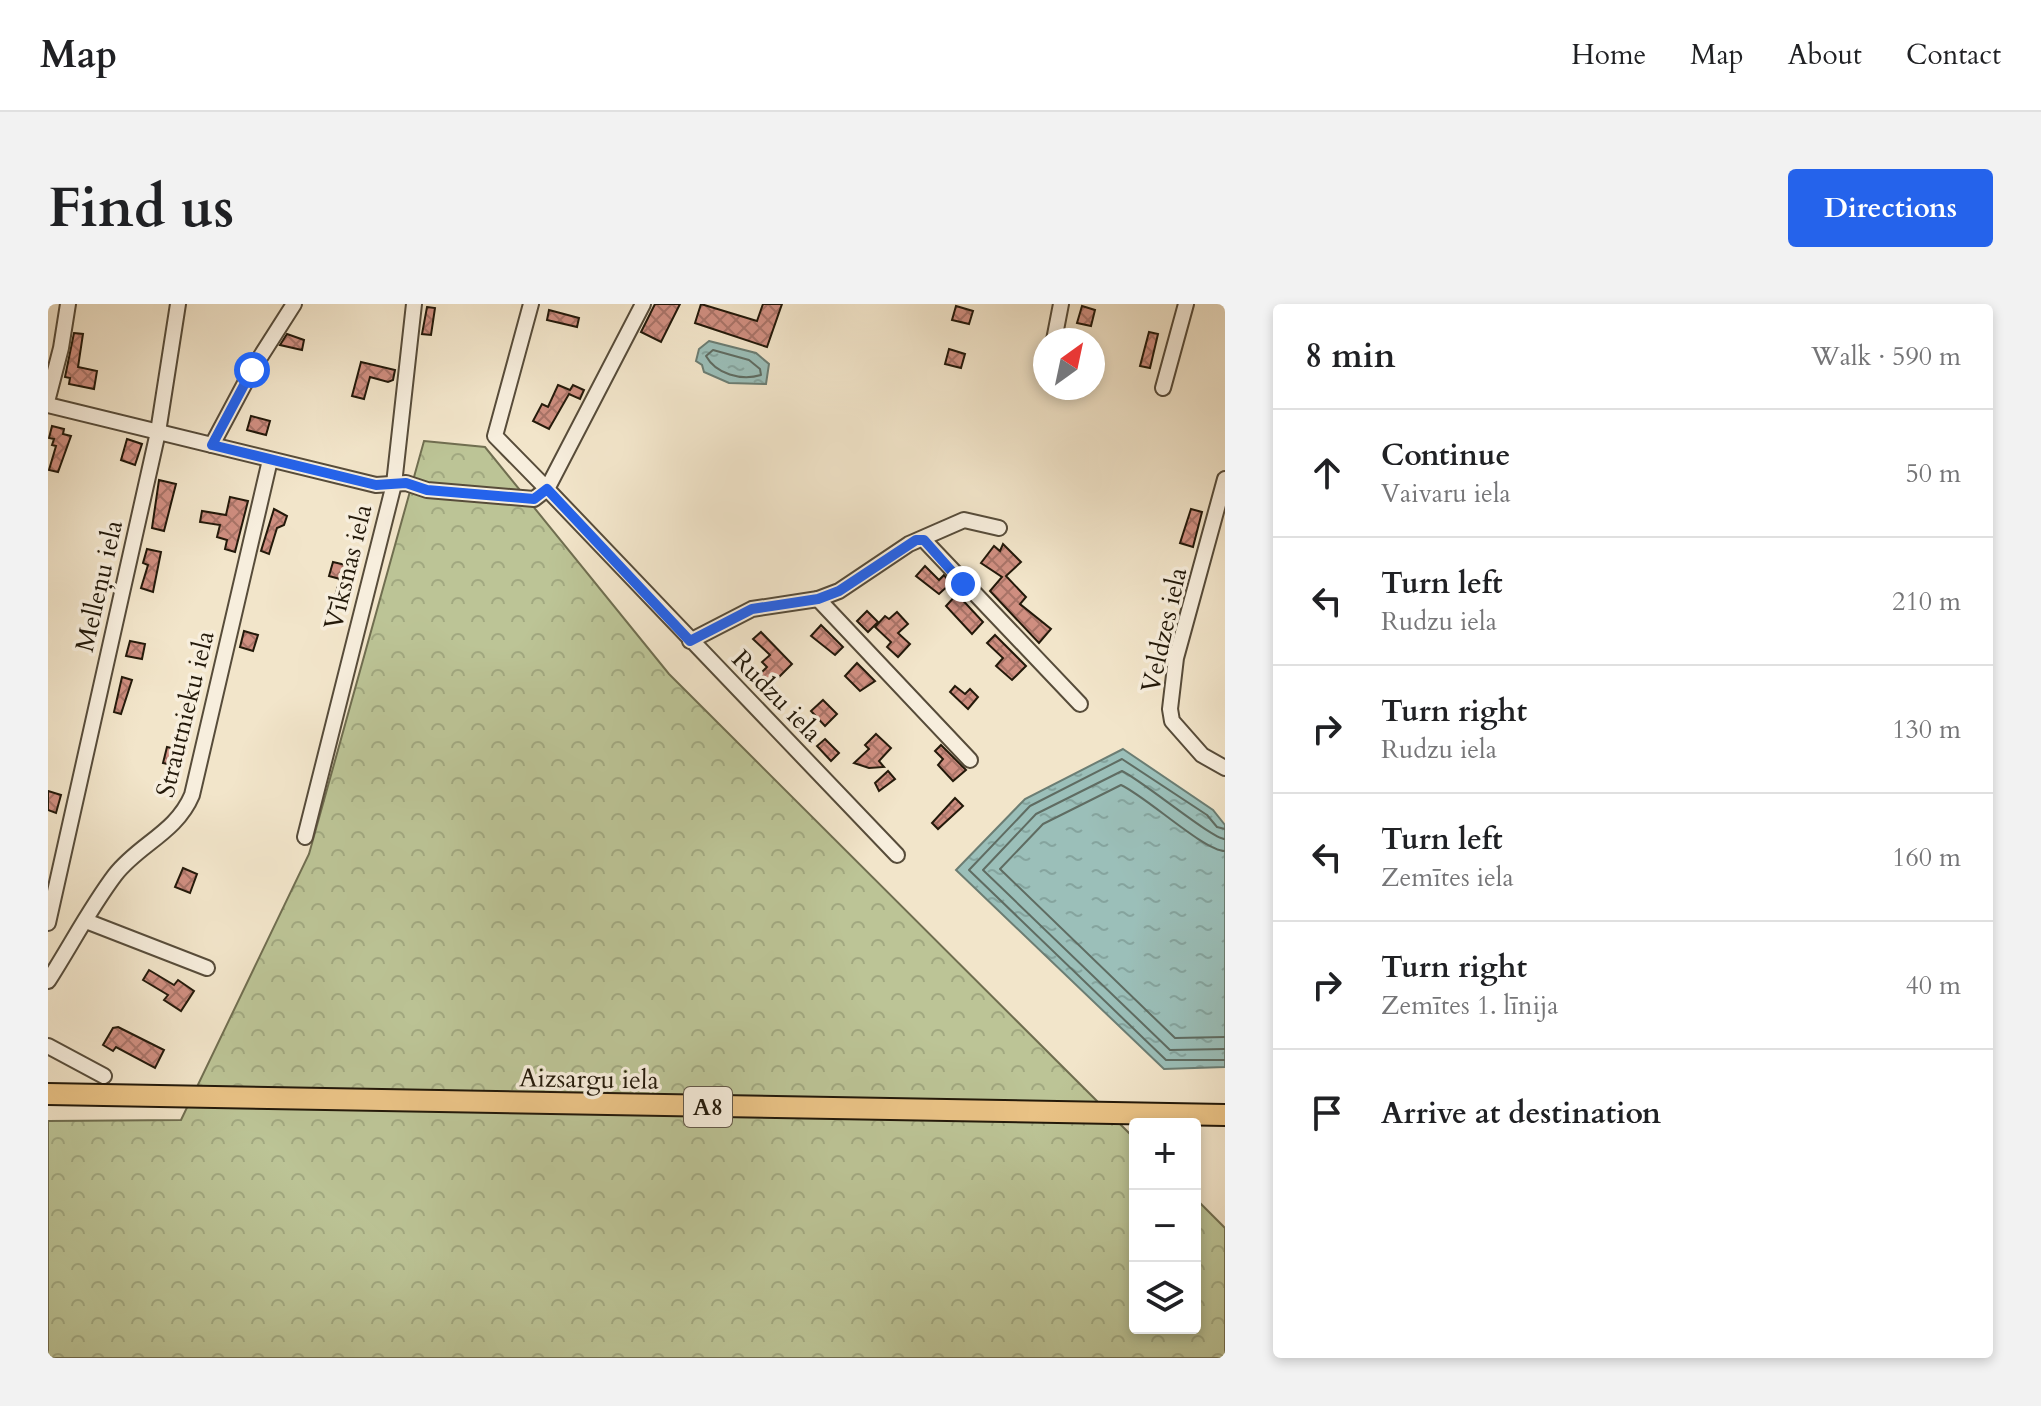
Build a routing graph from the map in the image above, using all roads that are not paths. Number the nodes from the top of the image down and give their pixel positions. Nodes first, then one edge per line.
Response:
1 (68, 304) edge
2 (178, 304) edge
3 (294, 304) edge
4 (414, 304) edge
5 (531, 304) edge
6 (643, 304) edge
7 (1061, 304) edge
8 (1186, 304) edge
9 (1056, 328) edge
10 (1163, 388) dead end
11 (48, 398) edge
12 (48, 405) edge
13 (158, 432) junction
14 (212, 445) junction
15 (270, 460) junction
16 (1225, 479) edge
17 (394, 484) junction
18 (547, 489) junction
19 (999, 528) dead end
20 (924, 540) junction
21 (818, 599) junction
22 (690, 641) junction
23 (1080, 704) dead end
24 (970, 760) dead end
25 (1225, 768) edge
26 (305, 837) dead end
27 (897, 855) dead end
28 (86, 921) junction
29 (48, 923) edge
30 (207, 968) dead end
31 (48, 981) edge
32 (48, 1046) edge
33 (104, 1076) dead end
34 (48, 1094) edge
35 (1225, 1115) edge

1 - 11 street
2 - 13 street, Melleņu iela
3 - 14 street
4 - 17 street, Vīksnas iela
5 - 18 street, Rudzu iela
6 - 18 street
7 - 9 street
8 - 10 street
12 - 13 street
13 - 14 street
13 - 29 street, Melleņu iela
14 - 15 street
15 - 17 street
15 - 28 street, Strautnieku iela
16 - 25 street, Veldzes iela
17 - 18 street
17 - 26 street, Vīksnas iela
18 - 22 street, Rudzu iela
19 - 20 street
20 - 21 street
20 - 23 street
21 - 22 street
21 - 24 street
22 - 27 street, Rudzu iela
28 - 30 street
28 - 31 street, Strautnieku iela
32 - 33 street
34 - 35 highway, Aizsargu iela / A8

